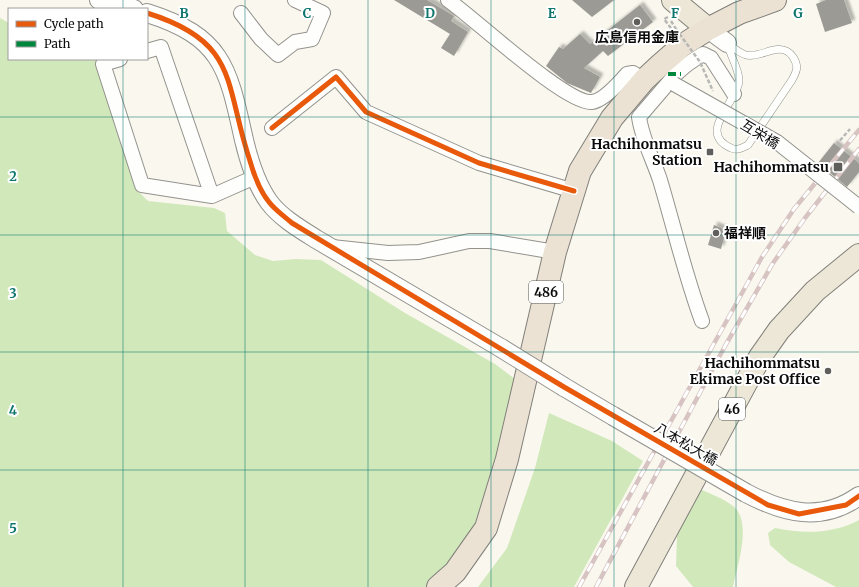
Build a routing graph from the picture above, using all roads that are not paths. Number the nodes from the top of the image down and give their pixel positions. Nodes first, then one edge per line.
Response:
1 (99, 0) edge
2 (294, 0) edge
3 (448, 0) edge
4 (674, 0) edge
5 (775, 0) edge
6 (130, 8) edge
7 (148, 13) edge
8 (241, 14) dead end
9 (708, 29) junction
10 (727, 43) junction
11 (148, 51) edge
12 (117, 60) edge
13 (644, 80) junction
14 (671, 83) junction
15 (734, 94) junction
16 (272, 128) dead end
17 (255, 177) junction
18 (574, 191) junction
19 (212, 196) junction
20 (859, 207) edge
21 (330, 247) junction
22 (555, 252) junction
23 (859, 255) edge
24 (702, 321) dead end
25 (859, 496) edge
26 (438, 587) edge
27 (636, 587) edge

1 - 6 street
2 - 8 street
3 - 13 street
4 - 9 main road
5 - 9 highway, 486
7 - 17 street, 八本松大橋
9 - 10 street
9 - 13 highway, 486
10 - 15 lane
10 - 15 lane
11 - 19 street
12 - 19 street
13 - 18 highway, 486
14 - 15 street
14 - 20 street, 互栄橋, bridge
14 - 24 street
16 - 18 street
17 - 19 street
17 - 21 street, 八本松大橋
18 - 22 highway, 486
21 - 22 street
21 - 25 street, 八本松大橋, bridge
22 - 26 highway, 486
23 - 27 main road, 46

